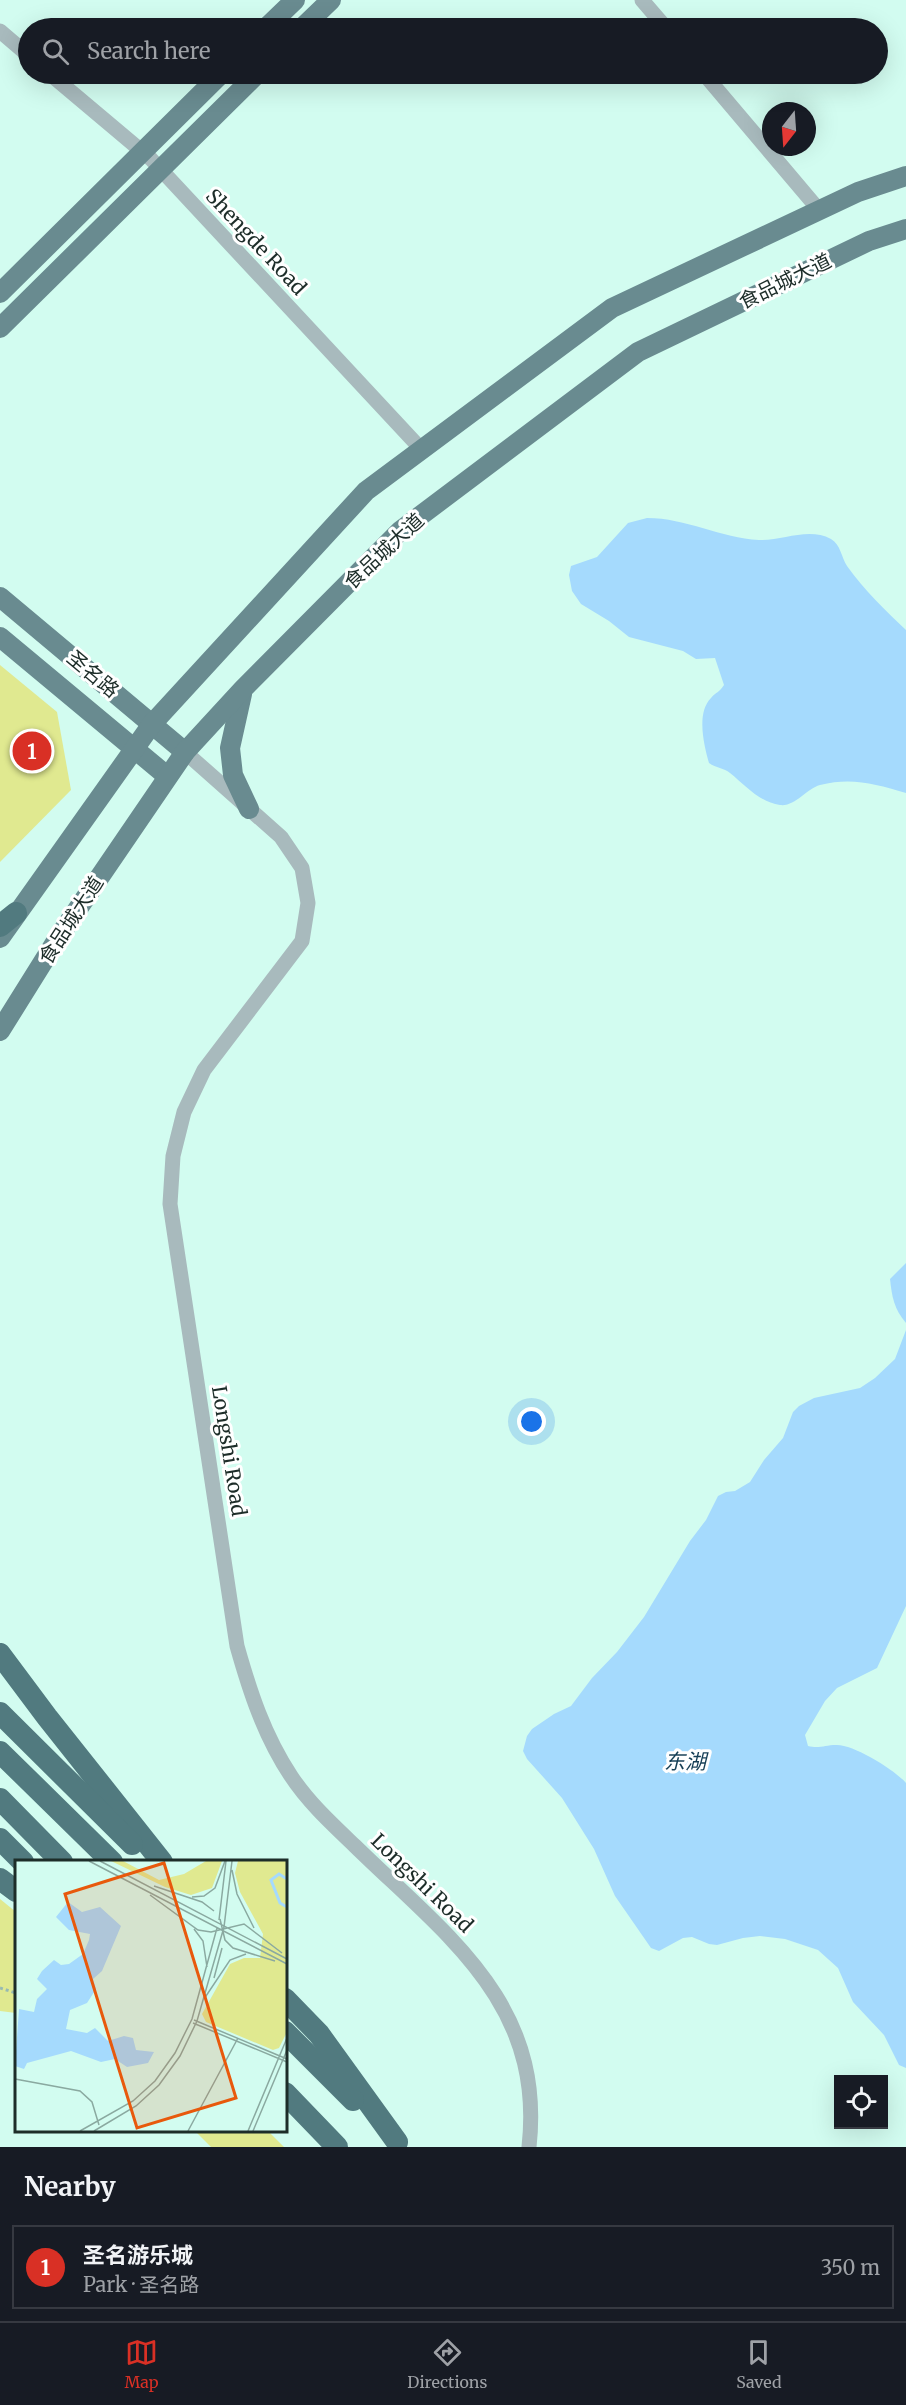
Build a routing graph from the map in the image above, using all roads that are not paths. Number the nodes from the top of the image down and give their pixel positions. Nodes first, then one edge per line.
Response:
1 (295, 0) edge
2 (331, 0) edge
3 (642, 0) edge
4 (276, 18) edge
5 (312, 18) edge
6 (657, 18) edge
7 (0, 31) edge
8 (18, 46) edge
9 (62, 84) edge
10 (211, 84) edge
11 (247, 84) edge
12 (712, 84) edge
13 (142, 152) junction
14 (160, 169) junction
15 (906, 176) edge
16 (819, 210) junction
17 (906, 229) edge
18 (0, 293) edge
19 (0, 328) edge
20 (422, 450) junction
21 (0, 597) edge
22 (0, 637) edge
23 (243, 689) junction
24 (152, 724) junction
25 (133, 748) junction
26 (185, 752) junction
27 (167, 776) junction
28 (249, 809) junction
29 (8, 920) edge
30 (0, 938) edge
31 (0, 1031) edge
32 (0, 1654) edge
33 (0, 1713) edge
34 (0, 1752) edge
35 (0, 1799) edge
36 (0, 1839) edge
37 (21, 1860) edge
38 (60, 1860) edge
39 (110, 1860) edge
40 (149, 1860) edge
41 (160, 1860) edge
42 (0, 1879) edge
43 (15, 1890) edge
44 (286, 2000) edge
45 (286, 2033) edge
46 (286, 2094) edge
47 (286, 2117) edge
48 (399, 2145) edge
49 (326, 2147) edge
50 (337, 2147) edge
51 (529, 2147) edge

1 - 4 main road
2 - 5 main road
3 - 6 street
7 - 8 street
9 - 13 street, Shengde Road
10 - 13 main road
11 - 14 main road
12 - 16 street
13 - 14 street, Shengde Road
13 - 18 main road
14 - 19 main road
14 - 20 street, Shengde Road
15 - 16 main road
16 - 20 main road
17 - 23 main road, 食品城大道
20 - 24 main road
21 - 24 main road, 圣名路
22 - 25 main road, 圣名路
23 - 26 main road, 食品城大道
23 - 28 main road
24 - 25 main road
24 - 26 main road, 圣名路
25 - 27 main road, 圣名路
25 - 29 main road
26 - 27 main road, 食品城大道
26 - 28 street, Longshi Road
27 - 31 main road, 食品城大道
28 - 51 street, Longshi Road
29 - 30 main road
32 - 41 highway
33 - 40 highway
34 - 39 highway
35 - 38 highway
36 - 37 highway
42 - 43 highway
44 - 48 highway
45 - 48 highway
46 - 50 highway
47 - 49 highway

